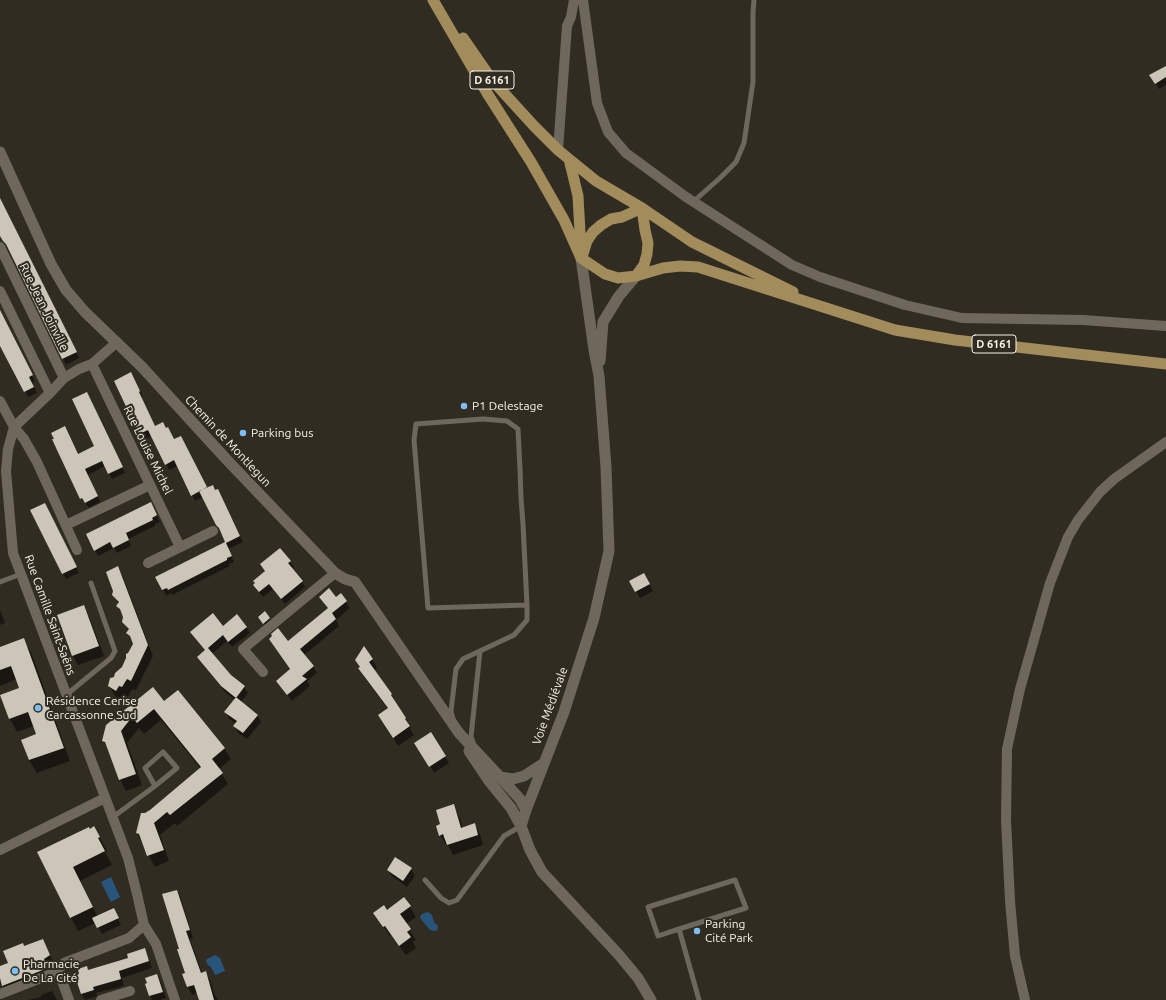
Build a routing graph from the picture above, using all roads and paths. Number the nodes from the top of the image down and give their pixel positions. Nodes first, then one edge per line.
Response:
1 (433, 0) edge
2 (437, 0) edge
3 (574, 0) edge
4 (583, 0) edge
5 (754, 0) edge
6 (558, 150) junction
7 (0, 152) edge
8 (569, 159) junction
9 (694, 201) junction
10 (642, 208) junction
11 (0, 247) edge
12 (581, 258) junction
13 (636, 276) junction
14 (0, 291) edge
15 (826, 309) junction
16 (1166, 326) edge
17 (117, 342) junction
18 (92, 364) junction
19 (1166, 364) edge
20 (599, 376) junction
21 (64, 378) junction
22 (50, 393) junction
23 (0, 401) edge
24 (14, 427) junction
25 (1166, 442) edge
26 (4, 451) edge
27 (150, 485) junction
28 (66, 525) junction
29 (213, 531) dead end
30 (180, 547) junction
31 (77, 550) dead end
32 (148, 563) dead end
33 (335, 573) junction
34 (21, 574) junction
35 (0, 582) edge
36 (91, 583) dead end
37 (527, 605) junction
38 (480, 651) junction
39 (263, 672) dead end
40 (66, 695) junction
41 (457, 730) junction
42 (476, 752) junction
43 (544, 763) junction
44 (500, 777) junction
45 (155, 786) junction
46 (105, 798) junction
47 (526, 810) junction
48 (113, 817) junction
49 (521, 826) junction
50 (0, 850) edge
51 (425, 880) dead end
52 (144, 925) junction
53 (679, 929) junction
54 (56, 972) junction
55 (130, 991) dead end
56 (0, 994) edge
57 (69, 1000) edge
58 (101, 1000) edge
59 (175, 1000) edge
60 (651, 1000) edge
61 (699, 1000) edge
62 (1025, 1000) edge

1 - 12 main road
2 - 6 main road, D 6161
3 - 6 street
4 - 9 street
5 - 9 lane
6 - 8 main road, D 6161
7 - 17 street, Chemin de Montlegun
8 - 10 main road, D 6161
8 - 12 main road
9 - 16 street
10 - 12 main road
10 - 13 main road
10 - 15 main road, D 6161
11 - 21 street, Rue Jean Joinville
12 - 13 main road
12 - 20 street
13 - 15 main road
13 - 20 street
14 - 22 street
15 - 19 main road, D 6161
17 - 18 street
17 - 33 street, Chemin de Montlegun
18 - 21 street
18 - 27 street, Rue Louise Michel
20 - 43 street, Voie Médiévale
21 - 22 street
22 - 24 street
23 - 24 street
24 - 26 street, Rue Camille Saint-Saëns
24 - 28 street
25 - 62 street
26 - 34 street, Rue Camille Saint-Saëns
27 - 28 street
27 - 30 street, Rue Louise Michel
28 - 31 street
29 - 30 street
30 - 32 street
33 - 39 street
33 - 41 street, Chemin de Montlegun
34 - 35 lane
34 - 40 street, Rue Camille Saint-Saëns
36 - 40 lane
37 - 37 lane
37 - 38 lane
38 - 41 lane
38 - 42 lane
40 - 46 street, Rue Camille Saint-Saëns
41 - 42 street, Chemin de Montlegun
41 - 49 street, Chemin de Montlegun
42 - 44 street, Chemin de Montlegun
43 - 44 street
43 - 47 street, Voie Médiévale
44 - 47 street, Chemin de Montlegun
45 - 45 lane
45 - 48 lane
46 - 48 street, Rue Camille Saint-Saëns
46 - 50 street
47 - 49 street, Voie Médiévale
48 - 52 street, Rue Camille Saint-Saëns
49 - 51 lane
49 - 60 street
52 - 54 street
52 - 59 street, Rue Camille Saint-Saëns
53 - 53 lane
53 - 61 lane
54 - 56 street
54 - 57 street
55 - 58 street

